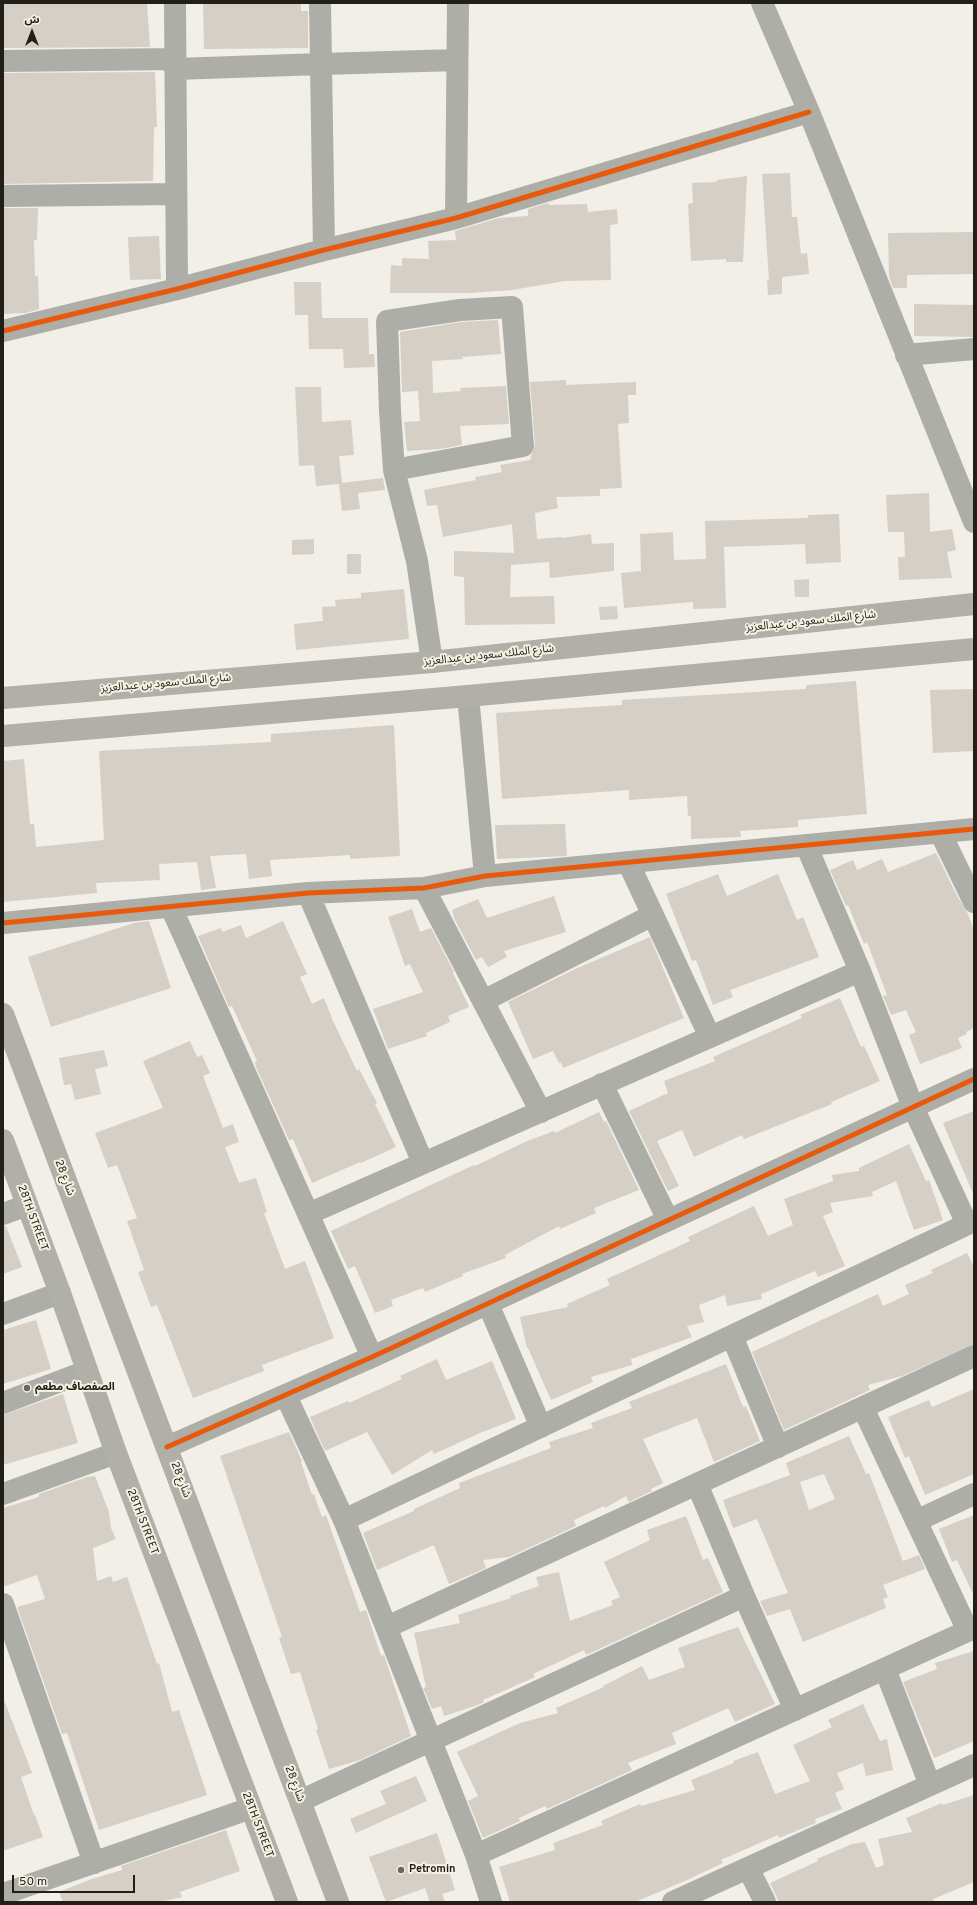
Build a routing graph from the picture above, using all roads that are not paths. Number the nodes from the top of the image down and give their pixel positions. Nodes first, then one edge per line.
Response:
1 (175, 3) edge
2 (320, 3) edge
3 (458, 3) edge
4 (762, 3) edge
5 (457, 60) junction
6 (3, 61) edge
7 (175, 64) junction
8 (321, 64) junction
9 (809, 112) junction
10 (176, 194) junction
11 (3, 196) edge
12 (456, 218) junction
13 (324, 250) junction
14 (177, 289) junction
15 (3, 331) edge
16 (974, 349) edge
17 (906, 355) junction
18 (394, 470) junction
19 (974, 522) edge
20 (974, 604) edge
21 (974, 649) edge
22 (432, 662) junction
23 (468, 696) junction
24 (3, 698) edge
25 (3, 736) edge
26 (974, 829) edge
27 (940, 832) junction
28 (806, 845) junction
29 (628, 862) junction
30 (485, 876) junction
31 (424, 888) junction
32 (308, 893) junction
33 (974, 902) edge
34 (171, 907) junction
35 (653, 915) junction
36 (3, 923) edge
37 (860, 971) junction
38 (483, 1001) junction
39 (3, 1014) edge
40 (710, 1037) junction
41 (974, 1079) edge
42 (602, 1084) junction
43 (913, 1107) junction
44 (541, 1112) junction
45 (3, 1140) edge
46 (423, 1163) junction
47 (27, 1205) junction
48 (3, 1214) edge
49 (308, 1214) junction
50 (668, 1220) junction
51 (971, 1223) edge
52 (60, 1293) junction
53 (488, 1304) junction
54 (3, 1314) edge
55 (732, 1336) junction
56 (974, 1356) edge
57 (372, 1357) junction
58 (87, 1371) junction
59 (286, 1396) junction
60 (3, 1403) edge
61 (863, 1408) junction
62 (541, 1427) junction
63 (168, 1446) junction
64 (778, 1447) junction
65 (116, 1453) junction
66 (697, 1484) junction
67 (3, 1494) edge
68 (974, 1494) edge
69 (344, 1520) junction
70 (916, 1521) junction
71 (744, 1596) junction
72 (3, 1604) edge
73 (387, 1627) junction
74 (971, 1630) edge
75 (885, 1669) junction
76 (795, 1710) junction
77 (430, 1741) junction
78 (974, 1765) edge
79 (930, 1785) junction
80 (300, 1800) junction
81 (251, 1808) junction
82 (476, 1855) junction
83 (94, 1863) junction
84 (748, 1868) junction
85 (3, 1894) edge
86 (287, 1902) edge
87 (338, 1902) edge
88 (491, 1902) edge
89 (672, 1902) edge
90 (765, 1902) edge

1 - 7 street
2 - 8 street
3 - 5 street
4 - 9 street
5 - 8 street
5 - 12 street
6 - 7 street
7 - 8 street
7 - 10 street
8 - 13 street
9 - 12 street
9 - 17 street
10 - 11 street
10 - 14 street
12 - 13 street
13 - 14 street
14 - 15 street
16 - 17 street
17 - 19 street
18 - 18 street
18 - 22 street
20 - 22 main road, شارع الملك سعود بن عبدالعزيز
21 - 23 main road
22 - 24 main road, شارع الملك سعود بن عبدالعزيز
23 - 25 main road
23 - 30 street
26 - 27 street
27 - 28 street
27 - 33 street
28 - 29 street
28 - 37 street
29 - 30 street
29 - 35 street
30 - 31 street
31 - 32 street
31 - 38 street
32 - 34 street
32 - 46 street
34 - 36 street
34 - 49 street
35 - 38 street
35 - 40 street
37 - 40 street
37 - 43 street
38 - 44 street
39 - 63 main road, شارع 28
40 - 42 street
41 - 43 street
42 - 44 street
42 - 50 street
43 - 50 street
43 - 51 street
44 - 46 street
45 - 47 main road, 28TH STREET
46 - 49 street
47 - 48 street
47 - 52 main road, 28TH STREET
49 - 57 street
50 - 53 street
51 - 55 street
52 - 54 street
52 - 58 main road, 28TH STREET
53 - 57 street
53 - 62 street
55 - 62 street
55 - 64 street
56 - 61 street
57 - 59 street
58 - 60 street
58 - 65 main road, 28TH STREET
59 - 63 street
59 - 69 street
61 - 64 street
61 - 70 street
62 - 69 street
63 - 80 main road, شارع 28
64 - 66 street
65 - 67 street
65 - 81 main road, 28TH STREET
66 - 71 street
66 - 73 street
68 - 70 street
69 - 73 street
70 - 74 street
71 - 76 street
71 - 77 street
72 - 83 street
73 - 77 street
74 - 75 street
75 - 76 street
75 - 79 street
76 - 82 street
77 - 80 street
77 - 82 street
78 - 79 street
79 - 84 street
80 - 87 main road, شارع 28
81 - 83 street
81 - 86 main road, 28TH STREET
82 - 88 street
83 - 85 street
84 - 89 street
84 - 90 street

